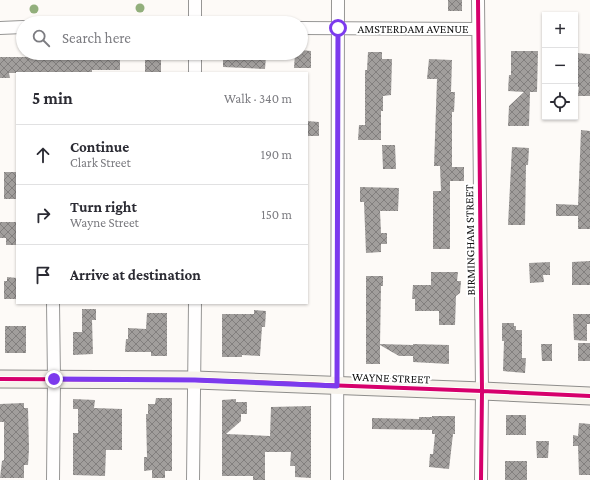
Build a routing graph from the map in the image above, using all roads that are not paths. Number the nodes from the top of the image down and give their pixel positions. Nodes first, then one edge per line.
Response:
1 (195, 0) edge
2 (338, 0) edge
3 (478, 0) edge
4 (195, 16) edge
5 (0, 28) edge
6 (16, 28) edge
7 (308, 28) edge
8 (338, 28) junction
9 (478, 29) junction
10 (195, 60) edge
11 (195, 72) edge
12 (53, 304) edge
13 (195, 304) edge
14 (0, 379) edge
15 (54, 379) junction
16 (195, 380) junction
17 (337, 386) junction
18 (482, 391) junction
19 (590, 396) edge
20 (53, 480) edge
21 (193, 480) edge
22 (337, 480) edge
23 (481, 480) edge

1 - 4 street
2 - 8 street
3 - 9 street, BIRMINGHAM STREET
5 - 6 street
7 - 8 street, AMSTERDAM AVENUE
8 - 9 street, AMSTERDAM AVENUE
8 - 17 street
9 - 18 street, BIRMINGHAM STREET
10 - 11 street
12 - 15 street
13 - 16 street
14 - 15 street, WAYNE STREET
15 - 16 street, WAYNE STREET
15 - 20 street
16 - 17 street, WAYNE STREET
16 - 21 street
17 - 18 street, WAYNE STREET
17 - 22 street
18 - 19 street, WAYNE STREET
18 - 23 street, BIRMINGHAM STREET

